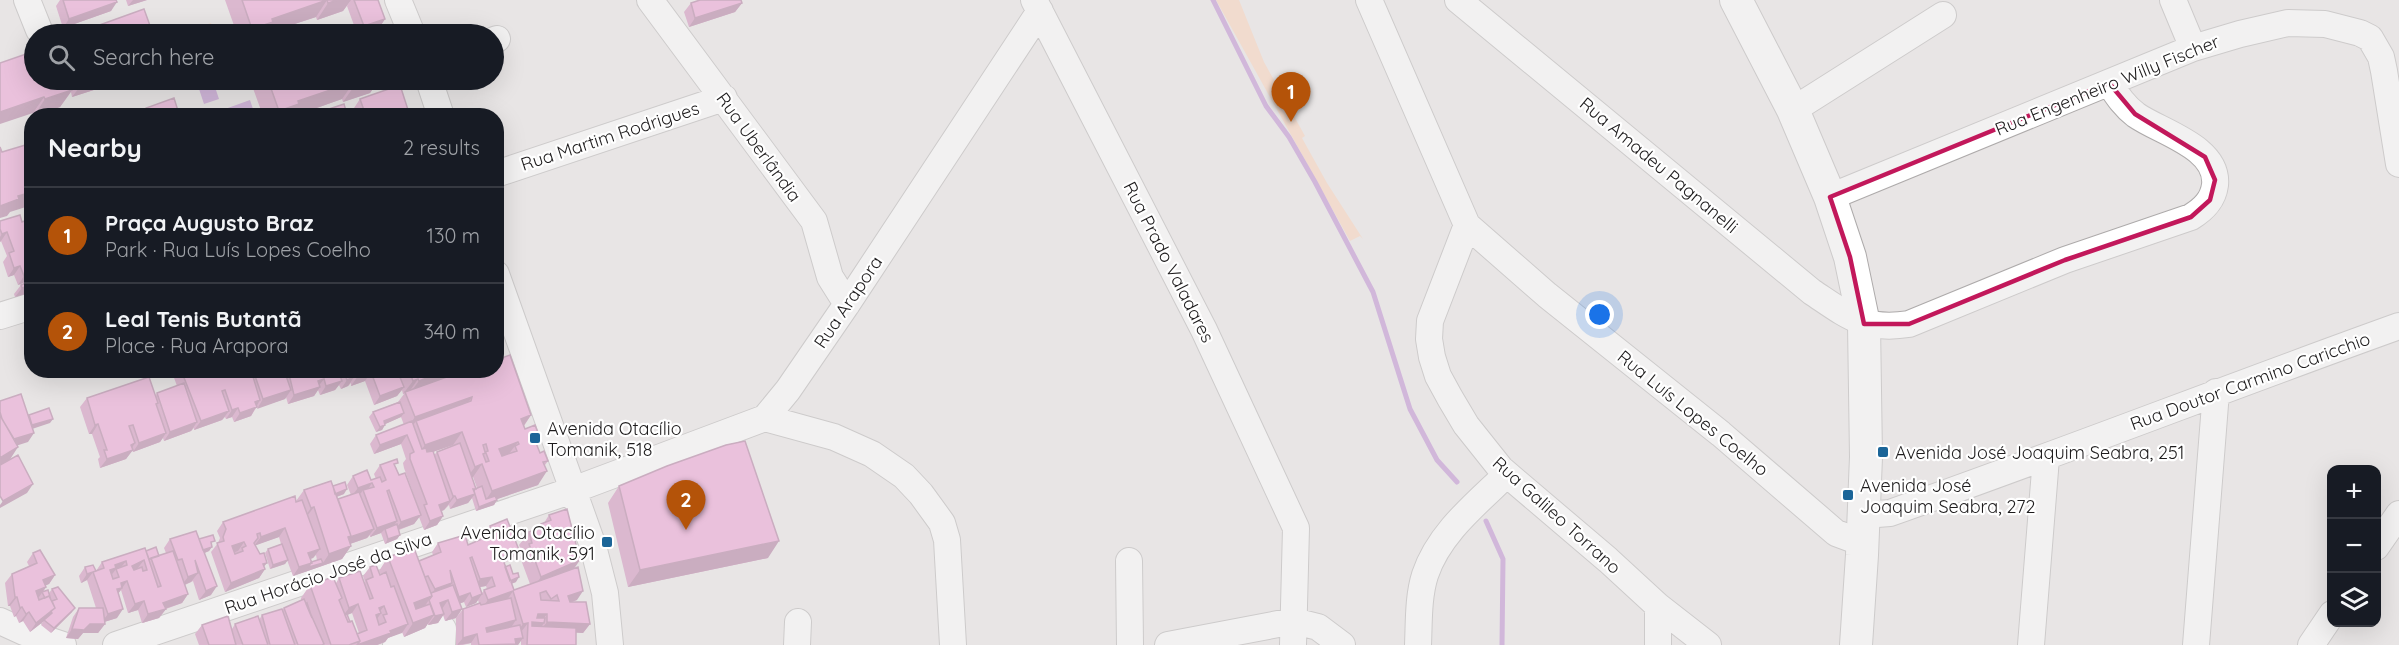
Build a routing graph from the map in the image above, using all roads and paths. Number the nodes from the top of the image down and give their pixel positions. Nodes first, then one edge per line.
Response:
1 (27, 0) edge
2 (398, 0) edge
3 (650, 0) edge
4 (1369, 0) edge
5 (1458, 0) edge
6 (1736, 0) edge
7 (2173, 0) edge
8 (1037, 6) edge
9 (1943, 15) dead end
10 (37, 24) edge
11 (408, 24) edge
12 (2193, 48) junction
13 (2109, 83) junction
14 (432, 90) edge
15 (724, 98) junction
16 (438, 108) edge
17 (1793, 110) junction
18 (2399, 164) edge
19 (504, 171) edge
20 (1830, 197) junction
21 (1467, 225) junction
22 (504, 296) edge
23 (847, 304) junction
24 (24, 308) edge
25 (0, 316) edge
26 (1864, 324) junction
27 (2399, 326) edge
28 (2216, 392) junction
29 (765, 418) junction
30 (2046, 458) junction
31 (1507, 474) junction
32 (573, 490) junction
33 (2399, 514) edge
34 (1863, 529) junction
35 (2381, 540) edge
36 (1129, 561) dead end
37 (1658, 606) junction
38 (2327, 620) edge
39 (0, 621) edge
40 (1294, 633) edge
41 (443, 637) edge
42 (63, 645) edge
43 (116, 645) edge
44 (396, 645) edge
45 (610, 645) edge
46 (954, 645) edge
47 (1130, 645) edge
48 (1168, 645) edge
49 (1342, 645) edge
50 (1418, 645) edge
51 (1658, 645) edge
52 (1708, 645) edge
53 (1856, 645) edge
54 (2031, 645) edge
55 (2196, 645) edge
56 (2310, 645) edge

1 - 10 street
2 - 11 street
3 - 15 street, Rua Uberlândia
4 - 21 street, Rua Luís Lopes Coelho
5 - 26 street, Rua Amadeu Pagnanelli
6 - 17 main road
7 - 12 street
8 - 23 street, Rua Arapora
8 - 40 street, Rua Prado Valadares
9 - 17 street
12 - 13 street, Rua Engenheiro Willy Fischer
12 - 18 street, Rua Engenheiro Willy Fischer
13 - 20 street, Rua Engenheiro Willy Fischer
13 - 26 street
14 - 16 street
15 - 19 street, Rua Martim Rodrigues
15 - 23 street, Rua Uberlândia
17 - 20 main road
20 - 26 main road
21 - 31 street, Rua Galileo Torrano
21 - 34 street, Rua Luís Lopes Coelho
22 - 32 street
23 - 29 street, Rua Arapora
24 - 25 street
26 - 34 main road
27 - 28 street, Rua Doutor Carmino Caricchio
28 - 30 street, Rua Doutor Carmino Caricchio
28 - 55 street
29 - 32 street, Rua Arapora
29 - 46 street
30 - 34 street, Rua Doutor Carmino Caricchio
30 - 54 street
31 - 37 street, Rua Galileo Torrano
31 - 50 street
32 - 43 street, Rua Horácio José da Silva
32 - 45 street
33 - 35 street
34 - 53 main road
36 - 47 street
37 - 51 street
37 - 52 street, Rua Galileo Torrano
38 - 56 street
39 - 42 street
40 - 48 street
40 - 49 street
41 - 44 street

